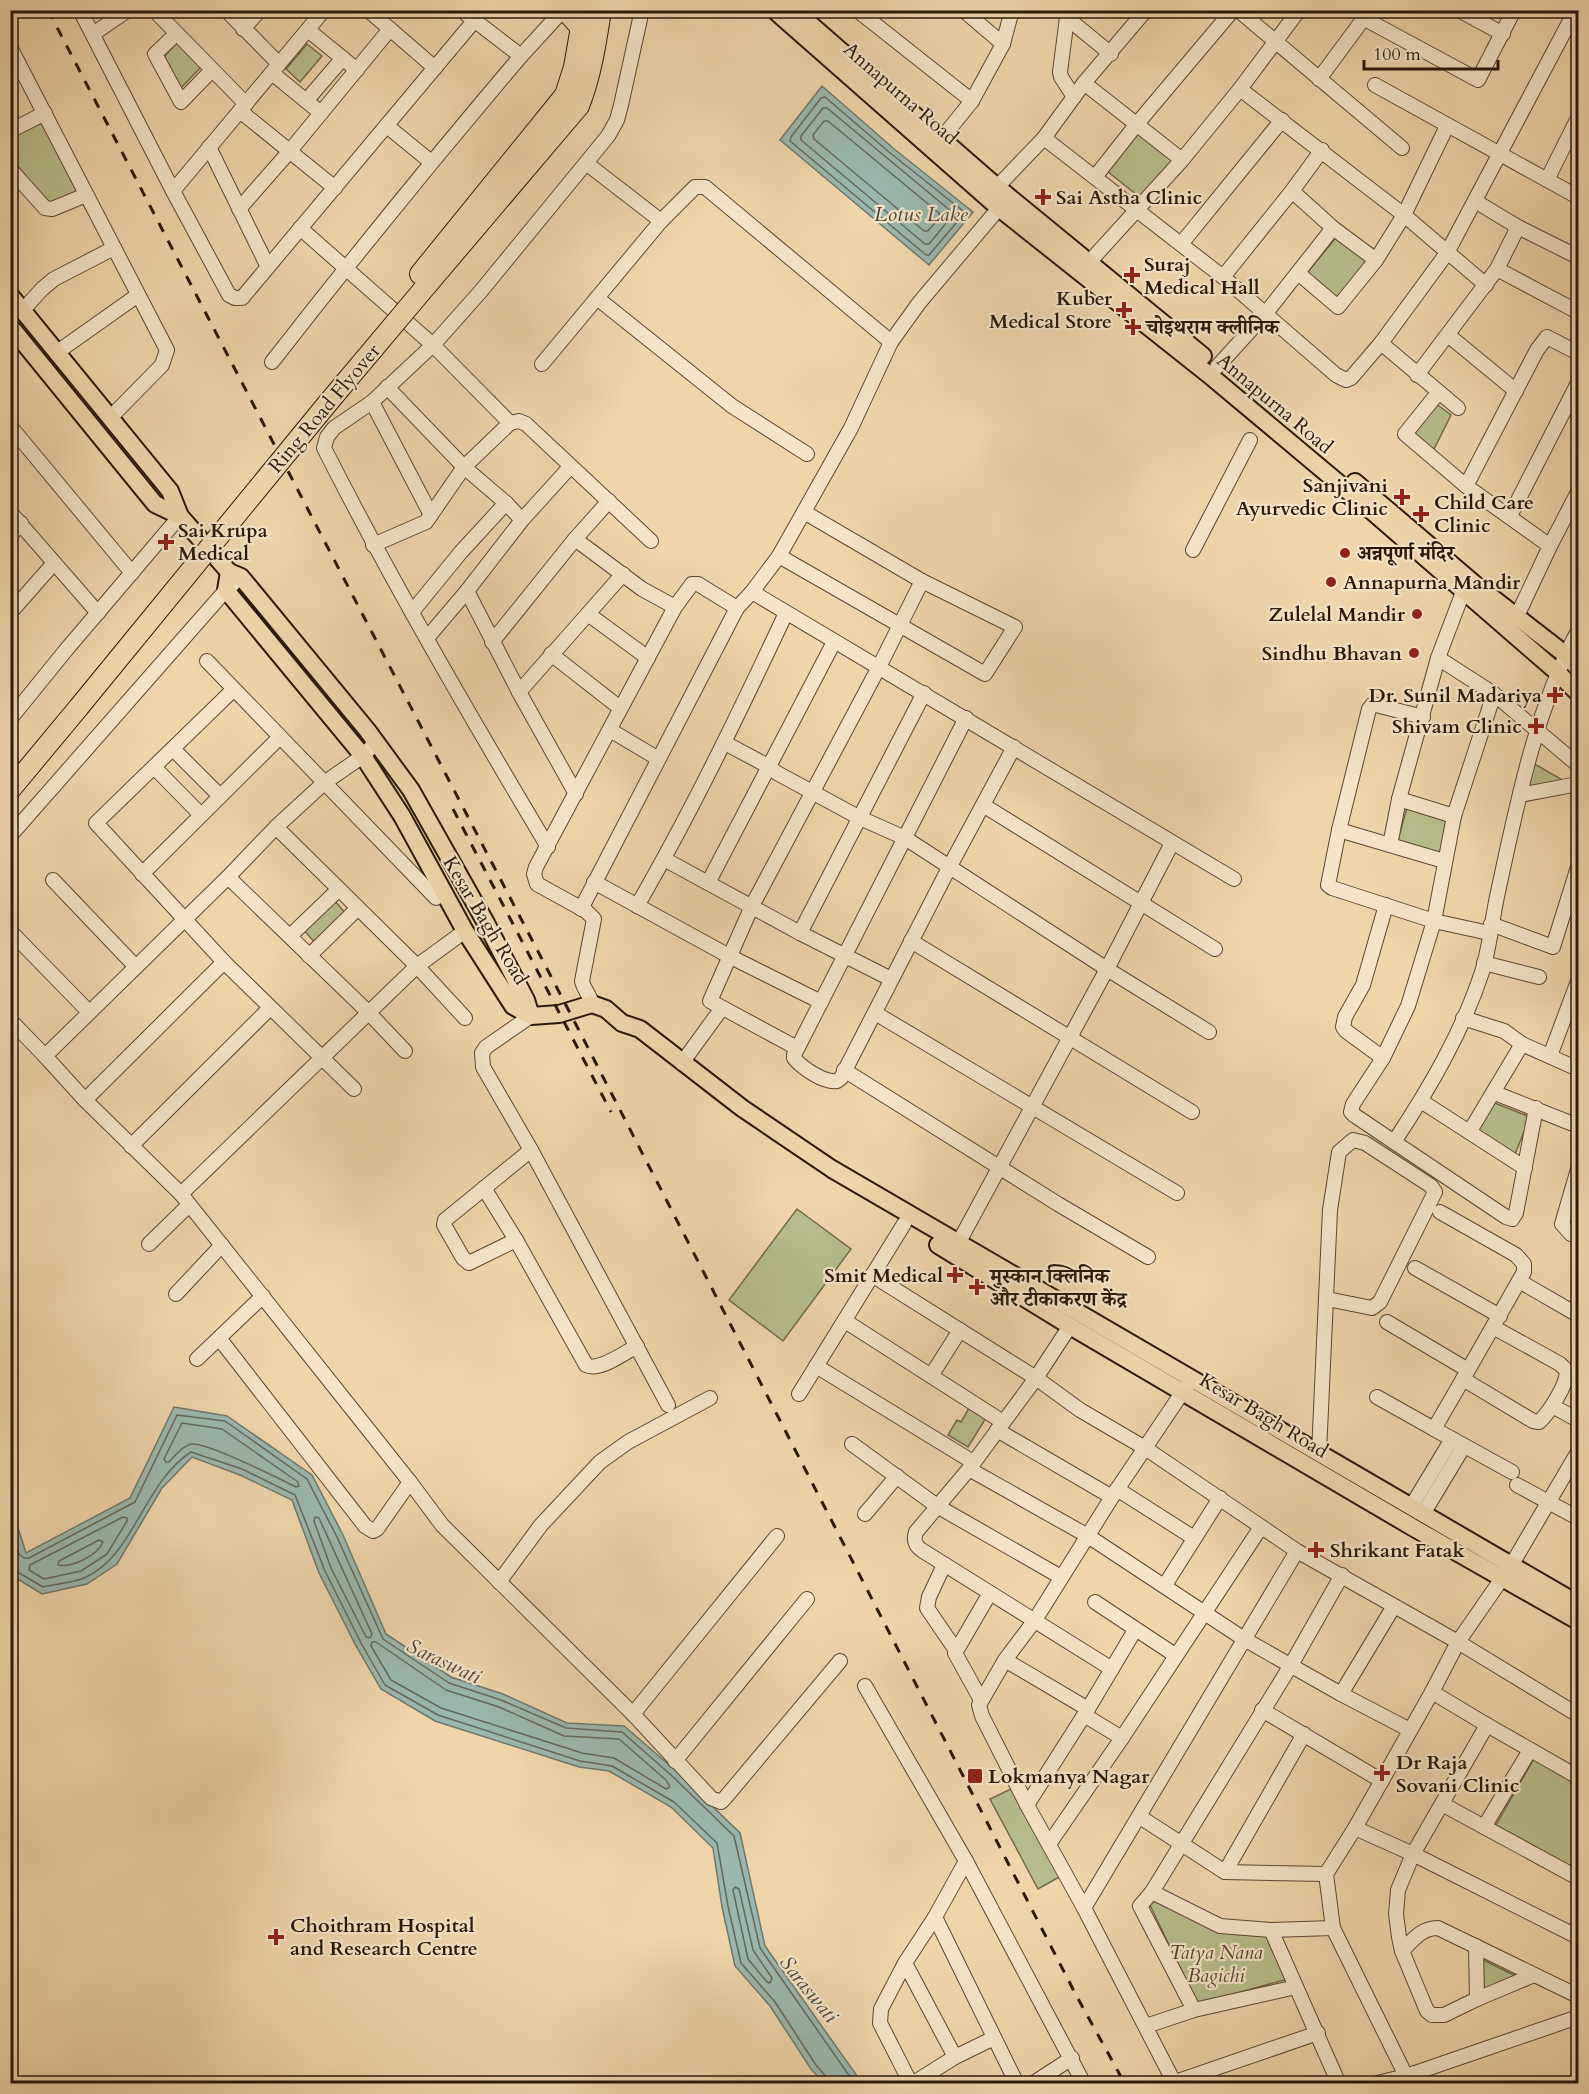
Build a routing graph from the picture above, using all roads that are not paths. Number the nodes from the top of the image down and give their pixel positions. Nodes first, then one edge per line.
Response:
1 (80, 10) edge
2 (128, 10) edge
3 (154, 10) edge
4 (226, 10) edge
5 (260, 10) edge
6 (324, 10) edge
7 (368, 10) edge
8 (461, 10) edge
9 (564, 10) edge
10 (601, 10) edge
11 (642, 10) edge
12 (774, 10) edge
13 (794, 10) edge
14 (857, 10) edge
15 (963, 10) edge
16 (1012, 10) edge
17 (1146, 10) edge
18 (1235, 10) edge
19 (1299, 10) edge
20 (1459, 10) edge
21 (1514, 10) edge
22 (1067, 14) edge
23 (1367, 15) edge
24 (1571, 16) edge
25 (582, 19) edge
26 (474, 21) junction
27 (243, 29) junction
28 (390, 29) junction
29 (308, 30) junction
30 (93, 34) junction
31 (176, 34) junction
32 (1503, 34) junction
33 (1274, 42) junction
34 (1003, 44) junction
35 (10, 47) edge
36 (1111, 54) junction
37 (521, 56) junction
38 (343, 58) junction
39 (14, 63) edge
40 (275, 68) junction
41 (435, 68) junction
42 (212, 70) junction
43 (357, 70) junction
44 (1319, 79) junction
45 (1084, 83) junction
46 (1375, 85) dead end
47 (1240, 89) junction
48 (1074, 97) junction
49 (306, 101) junction
50 (972, 101) junction
51 (243, 107) junction
52 (45, 113) junction
53 (321, 113) junction
54 (1578, 118) edge
55 (1282, 120) junction
56 (1136, 125) junction
57 (387, 126) junction
58 (1447, 126) junction
59 (10, 131) edge
60 (1574, 135) edge
61 (942, 138) junction
62 (1044, 138) junction
63 (209, 147) junction
64 (1402, 148) dead end
65 (1322, 150) junction
66 (289, 152) junction
67 (1499, 154) junction
68 (1182, 160) junction
69 (431, 162) junction
70 (586, 163) junction
71 (10, 169) edge
72 (1095, 177) junction
73 (1546, 180) junction
74 (997, 187) junction
75 (335, 188) junction
76 (173, 191) junction
77 (1292, 191) junction
78 (86, 195) junction
79 (1578, 197) edge
80 (1475, 201) junction
81 (999, 208) junction
82 (239, 209) junction
83 (1137, 210) junction
84 (1404, 215) junction
85 (661, 220) junction
86 (1518, 227) junction
87 (300, 228) junction
88 (1333, 228) junction
89 (1181, 244) junction
90 (114, 248) junction
91 (1447, 253) junction
92 (1578, 257) edge
93 (1376, 260) junction
94 (268, 267) junction
95 (346, 267) junction
96 (1084, 267) junction
97 (1497, 269) junction
98 (1298, 273) junction
99 (1223, 277) junction
100 (1486, 285) junction
101 (10, 295) edge
102 (138, 295) junction
103 (597, 298) junction
104 (23, 310) junction
105 (1578, 312) edge
106 (1266, 313) junction
107 (10, 326) edge
108 (1448, 334) junction
109 (891, 342) junction
110 (1381, 343) junction
111 (433, 345) junction
112 (56, 353) junction
113 (1578, 353) edge
114 (272, 362) dead end
115 (542, 364) dead end
116 (1217, 368) junction
117 (1417, 375) junction
118 (1578, 383) edge
119 (387, 387) junction
120 (1516, 391) junction
121 (1438, 393) junction
122 (372, 402) junction
123 (1458, 408) dead end
124 (110, 418) junction
125 (510, 423) junction
126 (10, 426) edge
127 (1250, 440) dead end
128 (807, 454) dead end
129 (464, 467) junction
130 (570, 467) junction
131 (1466, 486) junction
132 (1578, 492) edge
133 (609, 501) junction
134 (506, 503) junction
135 (1376, 508) junction
136 (10, 512) edge
137 (804, 512) junction
138 (431, 515) junction
139 (180, 516) junction
140 (1510, 516) junction
141 (522, 520) junction
142 (21, 523) junction
143 (10, 536) edge
144 (575, 539) junction
145 (651, 541) dead end
146 (373, 545) junction
147 (1550, 546) junction
148 (1193, 550) dead end
149 (779, 556) junction
150 (54, 563) junction
151 (132, 573) junction
152 (623, 574) junction
153 (235, 575) junction
154 (922, 581) junction
155 (467, 591) junction
156 (752, 592) junction
157 (1463, 592) junction
158 (230, 595) junction
159 (675, 607) junction
160 (737, 608) junction
161 (412, 612) junction
162 (10, 613) edge
163 (98, 613) junction
164 (786, 613) junction
165 (588, 614) junction
166 (1512, 623) junction
167 (899, 624) junction
168 (1578, 631) edge
169 (427, 638) junction
170 (492, 642) junction
171 (834, 642) junction
172 (551, 654) junction
173 (1566, 655) junction
174 (648, 658) junction
175 (1438, 658) junction
176 (207, 661) dead end
177 (879, 667) junction
178 (1578, 668) edge
179 (1568, 683) edge
180 (233, 690) junction
181 (519, 692) junction
182 (924, 693) junction
183 (1494, 694) junction
184 (74, 703) junction
185 (620, 708) junction
186 (1423, 717) junction
187 (10, 718) edge
188 (966, 718) junction
189 (610, 730) junction
190 (1538, 730) junction
191 (279, 738) junction
192 (376, 742) junction
193 (725, 743) junction
194 (1014, 747) junction
195 (173, 749) junction
196 (363, 756) junction
197 (657, 758) junction
198 (1578, 765) edge
199 (768, 766) junction
200 (154, 767) junction
201 (10, 771) edge
202 (324, 783) junction
203 (1578, 784) edge
204 (10, 790) edge
205 (813, 792) junction
206 (576, 795) junction
207 (1520, 795) junction
208 (220, 796) junction
209 (1399, 799) junction
210 (983, 805) junction
211 (201, 815) junction
212 (1454, 816) junction
213 (860, 818) junction
214 (276, 827) junction
215 (1339, 830) junction
216 (10, 836) edge
217 (905, 838) junction
218 (1172, 843) junction
219 (1390, 845) junction
220 (548, 847) junction
221 (664, 859) junction
222 (1444, 861) junction
223 (950, 866) junction
224 (1578, 867) edge
225 (142, 874) junction
226 (228, 877) junction
227 (1234, 879) dead end
228 (53, 880) dead end
229 (594, 882) junction
230 (708, 883) junction
231 (338, 890) junction
232 (436, 898) dead end
233 (1141, 903) junction
234 (1386, 905) junction
235 (637, 906) junction
236 (752, 906) junction
237 (357, 909) junction
238 (581, 909) junction
239 (185, 919) junction
240 (1434, 921) junction
241 (1490, 929) junction
242 (10, 931) edge
243 (465, 931) junction
244 (800, 933) junction
245 (290, 936) junction
246 (911, 941) junction
247 (1215, 949) dead end
248 (309, 956) junction
249 (729, 956) junction
250 (845, 956) junction
251 (224, 962) junction
252 (1484, 963) junction
253 (417, 966) junction
254 (136, 967) junction
255 (1107, 969) junction
256 (1539, 977) dead end
257 (891, 979) junction
258 (1578, 981) edge
259 (821, 1002) junction
260 (592, 1004) junction
261 (270, 1008) junction
262 (722, 1008) junction
263 (89, 1012) junction
264 (368, 1012) junction
265 (875, 1012) junction
266 (531, 1016) junction
267 (465, 1018) dead end
268 (1463, 1018) junction
269 (10, 1020) edge
270 (622, 1023) junction
271 (1209, 1032) dead end
272 (1070, 1038) junction
273 (1522, 1044) junction
274 (797, 1048) junction
275 (405, 1051) dead end
276 (45, 1056) junction
277 (1550, 1056) junction
278 (323, 1057) junction
279 (1383, 1058) junction
280 (682, 1063) junction
281 (1578, 1069) edge
282 (844, 1070) junction
283 (354, 1089) dead end
284 (1495, 1093) junction
285 (85, 1100) junction
286 (1421, 1101) junction
287 (1032, 1106) junction
288 (1536, 1108) junction
289 (1192, 1112) dead end
290 (1578, 1126) edge
291 (1470, 1131) junction
292 (1395, 1142) junction
293 (131, 1146) junction
294 (531, 1150) junction
295 (999, 1167) junction
296 (1525, 1168) junction
297 (1577, 1177) edge
298 (484, 1188) junction
299 (1177, 1193) dead end
300 (185, 1199) junction
301 (1440, 1212) dead end
302 (904, 1224) junction
303 (934, 1236) junction
304 (1578, 1237) edge
305 (516, 1240) junction
306 (149, 1244) dead end
307 (222, 1245) junction
308 (955, 1249) junction
309 (1148, 1257) dead end
310 (1415, 1268) dead end
311 (872, 1275) junction
312 (1519, 1281) junction
313 (176, 1294) dead end
314 (262, 1296) junction
315 (1326, 1299) junction
316 (1578, 1314) edge
317 (845, 1321) junction
318 (1496, 1321) junction
319 (1387, 1322) dead end
320 (1070, 1326) junction
321 (960, 1330) junction
322 (219, 1338) junction
323 (637, 1346) junction
324 (197, 1359) dead end
325 (816, 1366) junction
326 (1466, 1375) junction
327 (931, 1376) junction
328 (1035, 1378) junction
329 (1193, 1378) junction
330 (1182, 1391) junction
331 (800, 1394) dead end
332 (1377, 1397) dead end
333 (710, 1398) dead end
334 (668, 1405) dead end
335 (1558, 1409) dead end
336 (1578, 1420) edge
337 (1000, 1426) junction
338 (1434, 1429) junction
339 (1458, 1443) junction
340 (852, 1444) dead end
341 (1145, 1448) junction
342 (1312, 1449) junction
343 (1578, 1452) edge
344 (971, 1465) junction
345 (897, 1476) junction
346 (410, 1482) junction
347 (1115, 1493) junction
348 (1220, 1498) junction
349 (1549, 1503) junction
350 (937, 1506) junction
351 (1417, 1511) junction
352 (865, 1514) dead end
353 (1578, 1518) edge
354 (1261, 1527) junction
355 (777, 1536) dead end
356 (1088, 1536) junction
357 (1194, 1538) junction
358 (1297, 1551) junction
359 (944, 1565) junction
360 (1507, 1570) junction
361 (1342, 1575) junction
362 (1061, 1577) junction
363 (500, 1582) junction
364 (1165, 1585) junction
365 (990, 1593) junction
366 (807, 1599) dead end
367 (1095, 1602) dead end
368 (1578, 1604) edge
369 (1394, 1606) junction
370 (1204, 1613) junction
371 (1035, 1620) junction
372 (1578, 1621) edge
373 (1135, 1630) junction
374 (1244, 1639) junction
375 (1458, 1642) junction
376 (956, 1649) junction
377 (1175, 1655) junction
378 (840, 1660) dead end
379 (1005, 1660) junction
380 (1291, 1665) junction
381 (1112, 1669) junction
382 (865, 1686) dead end
383 (1432, 1692) junction
384 (1341, 1694) junction
385 (981, 1700) junction
386 (1262, 1710) junction
387 (1086, 1712) junction
388 (633, 1714) junction
389 (1578, 1715) edge
390 (1486, 1725) junction
391 (1410, 1730) junction
392 (1304, 1734) junction
393 (1122, 1738) junction
394 (1530, 1750) junction
395 (675, 1761) junction
396 (1578, 1777) edge
397 (1382, 1781) junction
398 (1442, 1804) junction
399 (1026, 1805) junction
400 (1140, 1817) junction
401 (1484, 1827) junction
402 (1355, 1828) junction
403 (1049, 1844) junction
404 (1181, 1844) junction
405 (1413, 1854) junction
406 (966, 1861) junction
407 (1225, 1872) junction
408 (1326, 1874) junction
409 (1578, 1878) edge
410 (1152, 1892) junction
411 (1084, 1908) junction
412 (934, 1917) junction
413 (1333, 1928) junction
414 (1271, 1930) junction
415 (1578, 1937) edge
416 (1476, 1946) junction
417 (1402, 1951) junction
418 (905, 1963) junction
419 (1534, 1975) junction
420 (1296, 1987) junction
421 (1578, 1996) edge
422 (1477, 1999) junction
423 (1194, 2010) junction
424 (1578, 2017) edge
425 (1146, 2026) junction
426 (1318, 2033) junction
427 (994, 2038) junction
428 (955, 2057) junction
429 (1071, 2058) junction
430 (1406, 2076) junction
431 (1175, 2083) edge
432 (912, 2084) edge
433 (1017, 2084) edge
434 (1032, 2084) edge
435 (1084, 2084) edge
436 (1339, 2084) edge
437 (1373, 2084) edge

1 - 30 street
2 - 30 street
3 - 31 street
4 - 27 street
5 - 27 street
6 - 29 street
7 - 28 street
8 - 26 street
9 - 25 highway
9 - 37 street
10 - 184 highway, Ring Road Flyover, bridge
11 - 70 street
12 - 81 main road, Annapurna Road
13 - 61 main road, Annapurna Road
14 - 50 street
15 - 34 street
16 - 34 street
17 - 36 street
18 - 33 street
18 - 56 street
19 - 33 street
20 - 32 street
21 - 32 street
22 - 36 street
22 - 48 street
23 - 32 street
23 - 44 street
24 - 67 street
25 - 184 highway, Ring Road Flyover
26 - 37 street
26 - 41 street
27 - 40 street
28 - 41 street
28 - 43 street
29 - 38 street
29 - 40 street
30 - 76 street
31 - 42 street
31 - 42 street
33 - 44 street
33 - 47 street
34 - 50 street
35 - 39 street
36 - 45 street
37 - 69 street
38 - 43 street
38 - 49 street
39 - 52 street
40 - 49 street
40 - 51 street
41 - 57 street
42 - 51 street
43 - 53 street
44 - 64 street
45 - 48 street
45 - 56 street
46 - 58 street
47 - 55 street
47 - 68 street
48 - 62 street
49 - 53 street
50 - 61 street
51 - 63 street
51 - 66 street
52 - 59 street
52 - 78 street
53 - 66 street
54 - 60 street
55 - 65 street
55 - 89 street
56 - 68 street
56 - 72 street
57 - 69 street
57 - 75 street
58 - 67 street
58 - 84 street
60 - 73 street
61 - 74 main road, Annapurna Road
62 - 72 street
62 - 74 street
63 - 76 street
63 - 82 street
65 - 77 street
65 - 84 street
66 - 75 street
66 - 82 street
67 - 73 street
67 - 80 street
68 - 83 street
69 - 95 street
70 - 85 street
70 - 111 street
71 - 78 street
72 - 83 street
73 - 79 street
74 - 96 main road, Annapurna Road
75 - 87 street
76 - 94 street
77 - 88 street
77 - 99 street
78 - 90 street
80 - 86 street
80 - 91 street
81 - 96 main road, Annapurna Road
81 - 109 street
82 - 94 street
83 - 89 street
83 - 96 street
84 - 91 street
84 - 93 street
85 - 103 street
85 - 109 street
86 - 92 street
86 - 97 street
87 - 94 street
87 - 95 street
88 - 93 street
88 - 98 street
89 - 99 street
90 - 102 street
90 - 104 street
91 - 100 street
91 - 110 street
93 - 98 street
95 - 111 street
95 - 114 street
96 - 116 main road, Annapurna Road
96 - 135 main road, Annapurna Road
97 - 100 street
97 - 105 street
98 - 106 street
99 - 106 street
100 - 108 street
101 - 104 main road
102 - 112 street
102 - 124 street
103 - 115 street
103 - 128 street
104 - 112 main road
106 - 110 street
106 - 116 street
107 - 139 main road
108 - 117 street
108 - 120 street
109 - 137 street
110 - 117 street
111 - 119 street
111 - 125 street
112 - 124 main road
113 - 120 street
116 - 135 main road, Annapurna Road
117 - 121 street
118 - 140 street
119 - 122 street
119 - 129 street
120 - 131 street
121 - 123 street
121 - 131 street
122 - 138 street
122 - 146 street
124 - 139 main road
125 - 129 street
125 - 130 street
126 - 151 street
127 - 148 street
129 - 134 street
129 - 138 street
130 - 133 street
130 - 141 street
131 - 140 street
132 - 147 street
133 - 144 street
133 - 145 street
134 - 141 street
134 - 161 street
135 - 157 main road, Annapurna Road
135 - 166 main road, Annapurna Road
136 - 142 street
137 - 149 street
137 - 154 street
138 - 146 street
139 - 151 street
139 - 153 main road
140 - 147 street
141 - 155 street
142 - 143 street
142 - 150 street
144 - 152 street
144 - 170 street
146 - 161 street
147 - 166 street
149 - 156 street
149 - 167 street
150 - 162 street
150 - 163 street
151 - 163 street
152 - 159 street
152 - 165 street
153 - 158 main road
153 - 192 main road
154 - 167 street
154 - 167 street
155 - 169 street
155 - 170 street
156 - 160 street
156 - 164 street
157 - 166 main road, Annapurna Road
157 - 175 street
158 - 196 main road, Kesar Bagh Road
158 - 216 street
159 - 160 street
159 - 174 street
160 - 197 street
161 - 169 street
163 - 187 street
164 - 171 street
164 - 193 street
165 - 172 street
165 - 174 street
166 - 173 main road, Annapurna Road
166 - 179 main road, Annapurna Road
167 - 177 street
168 - 173 street
169 - 220 street
170 - 181 street
171 - 177 street
171 - 199 street
172 - 181 street
172 - 185 street
173 - 178 main road, Annapurna Road
173 - 179 street
174 - 185 street
175 - 183 street
175 - 186 street
176 - 180 street
177 - 182 street
177 - 205 street
178 - 179 street
179 - 190 street
180 - 191 street
180 - 195 street
181 - 206 street
182 - 188 street
182 - 213 street
183 - 190 street
183 - 212 street
184 - 201 highway, Ring Road Flyover
184 - 204 highway, Ring Road Flyover
185 - 189 street
186 - 209 street
186 - 215 street
188 - 194 street
188 - 217 street
189 - 197 street
189 - 206 street
190 - 198 street
190 - 207 street
191 - 202 street
191 - 208 street
192 - 196 street
192 - 266 main road
193 - 199 street
193 - 221 street
194 - 210 street
194 - 218 street
195 - 200 street
195 - 208 street
196 - 202 street
196 - 243 main road, Kesar Bagh Road
197 - 229 street
199 - 205 street
199 - 230 street
200 - 211 street
200 - 225 street
202 - 214 street
202 - 232 street
203 - 207 street
205 - 213 street
205 - 236 street
206 - 220 street
207 - 241 street
208 - 211 street
209 - 212 street
209 - 219 street
210 - 223 street
210 - 233 street
211 - 225 street
212 - 222 street
213 - 217 street
213 - 244 street
214 - 226 street
214 - 231 street
215 - 219 street
215 - 234 street
217 - 223 street
217 - 250 street
218 - 227 street
218 - 233 street
219 - 222 street
220 - 238 street
221 - 230 street
221 - 235 street
222 - 240 street
223 - 246 street
223 - 255 street
224 - 241 street
225 - 239 street
226 - 239 street
226 - 245 street
228 - 254 street
229 - 235 street
229 - 238 street
230 - 236 street
231 - 237 street
231 - 245 street
233 - 247 street
233 - 255 street
234 - 240 street
234 - 279 street
235 - 249 street
236 - 244 street
236 - 249 street
237 - 248 street
237 - 253 street
238 - 260 street
239 - 251 street
239 - 254 street
240 - 241 street
240 - 279 street
241 - 252 street
242 - 263 street
243 - 253 street
243 - 266 main road, Kesar Bagh Road
244 - 250 street
245 - 248 street
246 - 257 street
246 - 272 street
248 - 264 street
249 - 259 street
249 - 262 street
250 - 257 street
250 - 259 street
251 - 261 street
251 - 285 street
252 - 256 street
252 - 268 street
253 - 264 street
253 - 267 street
254 - 263 street
255 - 271 street
255 - 272 street
257 - 265 street
258 - 277 street
259 - 274 street
260 - 266 main road
260 - 270 main road
261 - 278 street
261 - 293 street
262 - 274 street
262 - 280 street
263 - 276 street
264 - 275 street
264 - 278 street
265 - 282 street
265 - 287 street
266 - 294 street
268 - 273 street
268 - 286 street
269 - 276 street
270 - 280 main road
270 - 302 main road
272 - 287 street
272 - 289 street
273 - 277 street
273 - 284 street
274 - 282 street
276 - 285 street
277 - 281 street
278 - 283 street
278 - 300 street
279 - 292 street
280 - 303 main road
282 - 295 street
284 - 288 street
284 - 291 street
285 - 293 street
286 - 291 street
286 - 292 street
287 - 295 street
287 - 299 street
288 - 290 street
288 - 296 street
291 - 296 street
292 - 296 street
293 - 300 street
294 - 298 street
294 - 323 street
295 - 308 street
295 - 309 street
297 - 304 street
298 - 305 street
298 - 305 street
300 - 306 street
300 - 307 street
301 - 312 street
302 - 303 main road
302 - 311 street
303 - 308 main road
305 - 323 street
307 - 313 street
307 - 314 street
308 - 320 main road, Kesar Bagh Road
308 - 329 main road, Kesar Bagh Road
310 - 318 street
311 - 317 street
311 - 321 street
312 - 316 street
312 - 318 street
314 - 322 street
314 - 346 street
315 - 315 street
315 - 342 street
317 - 325 street
317 - 327 street
318 - 326 street
318 - 326 street
319 - 326 street
320 - 328 street
320 - 330 main road, Kesar Bagh Road
321 - 327 street
321 - 328 street
322 - 324 street
322 - 346 street
323 - 334 street
325 - 331 street
325 - 344 street
326 - 338 street
327 - 337 street
328 - 337 street
328 - 341 street
329 - 330 street
329 - 342 main road, Kesar Bagh Road
330 - 341 street
330 - 360 main road, Kesar Bagh Road
332 - 338 street
333 - 363 street
335 - 336 street
337 - 344 street
337 - 347 street
338 - 339 street
339 - 349 street
339 - 351 street
340 - 345 street
341 - 347 street
341 - 348 street
342 - 351 main road, Kesar Bagh Road
343 - 349 street
344 - 350 street
344 - 356 street
345 - 350 street
345 - 352 street
346 - 363 street
347 - 356 street
347 - 357 street
348 - 354 street
348 - 357 street
349 - 353 street
349 - 360 street
350 - 359 street
350 - 362 street
351 - 360 main road, Kesar Bagh Road
354 - 358 street
354 - 370 street
355 - 388 street
356 - 362 street
356 - 364 street
357 - 364 street
358 - 361 street
358 - 374 street
359 - 365 street
359 - 376 street
360 - 368 main road, Kesar Bagh Road
360 - 372 main road, Kesar Bagh Road
360 - 375 street
361 - 369 street
361 - 380 street
362 - 371 street
363 - 388 street
364 - 370 street
365 - 371 street
365 - 376 street
366 - 395 street
367 - 373 street
369 - 375 street
369 - 384 street
370 - 374 street
370 - 377 street
371 - 379 street
371 - 381 street
373 - 377 street
373 - 381 street
374 - 380 street
374 - 400 street
375 - 383 street
375 - 389 street
376 - 385 street
377 - 393 street
378 - 395 street
379 - 385 street
379 - 387 street
380 - 384 street
380 - 386 street
381 - 387 street
382 - 406 street
383 - 390 street
383 - 391 street
384 - 391 street
385 - 399 street
386 - 392 street
386 - 404 street
387 - 393 street
387 - 399 street
388 - 395 street
390 - 394 street
390 - 398 street
391 - 397 street
392 - 397 street
392 - 407 street
393 - 403 street
394 - 396 street
394 - 401 street
397 - 402 street
398 - 401 street
398 - 405 street
399 - 403 street
400 - 404 street
400 - 411 street
401 - 409 street
402 - 405 street
402 - 408 street
403 - 411 street
404 - 407 street
404 - 410 street
405 - 415 street
405 - 417 street
406 - 412 street
406 - 429 street
407 - 408 street
408 - 413 street
410 - 414 street
410 - 423 street
411 - 425 street
412 - 418 street
412 - 427 street
413 - 414 street
413 - 430 street
414 - 420 street
416 - 417 street
416 - 419 street
416 - 422 street
417 - 422 street
418 - 428 street
418 - 432 street
419 - 421 street
419 - 422 street
420 - 423 street
420 - 426 street
423 - 425 street
424 - 430 street
425 - 431 street
426 - 431 street
426 - 436 street
427 - 428 street
427 - 433 street
428 - 432 street
429 - 434 street
429 - 435 street
430 - 437 street

